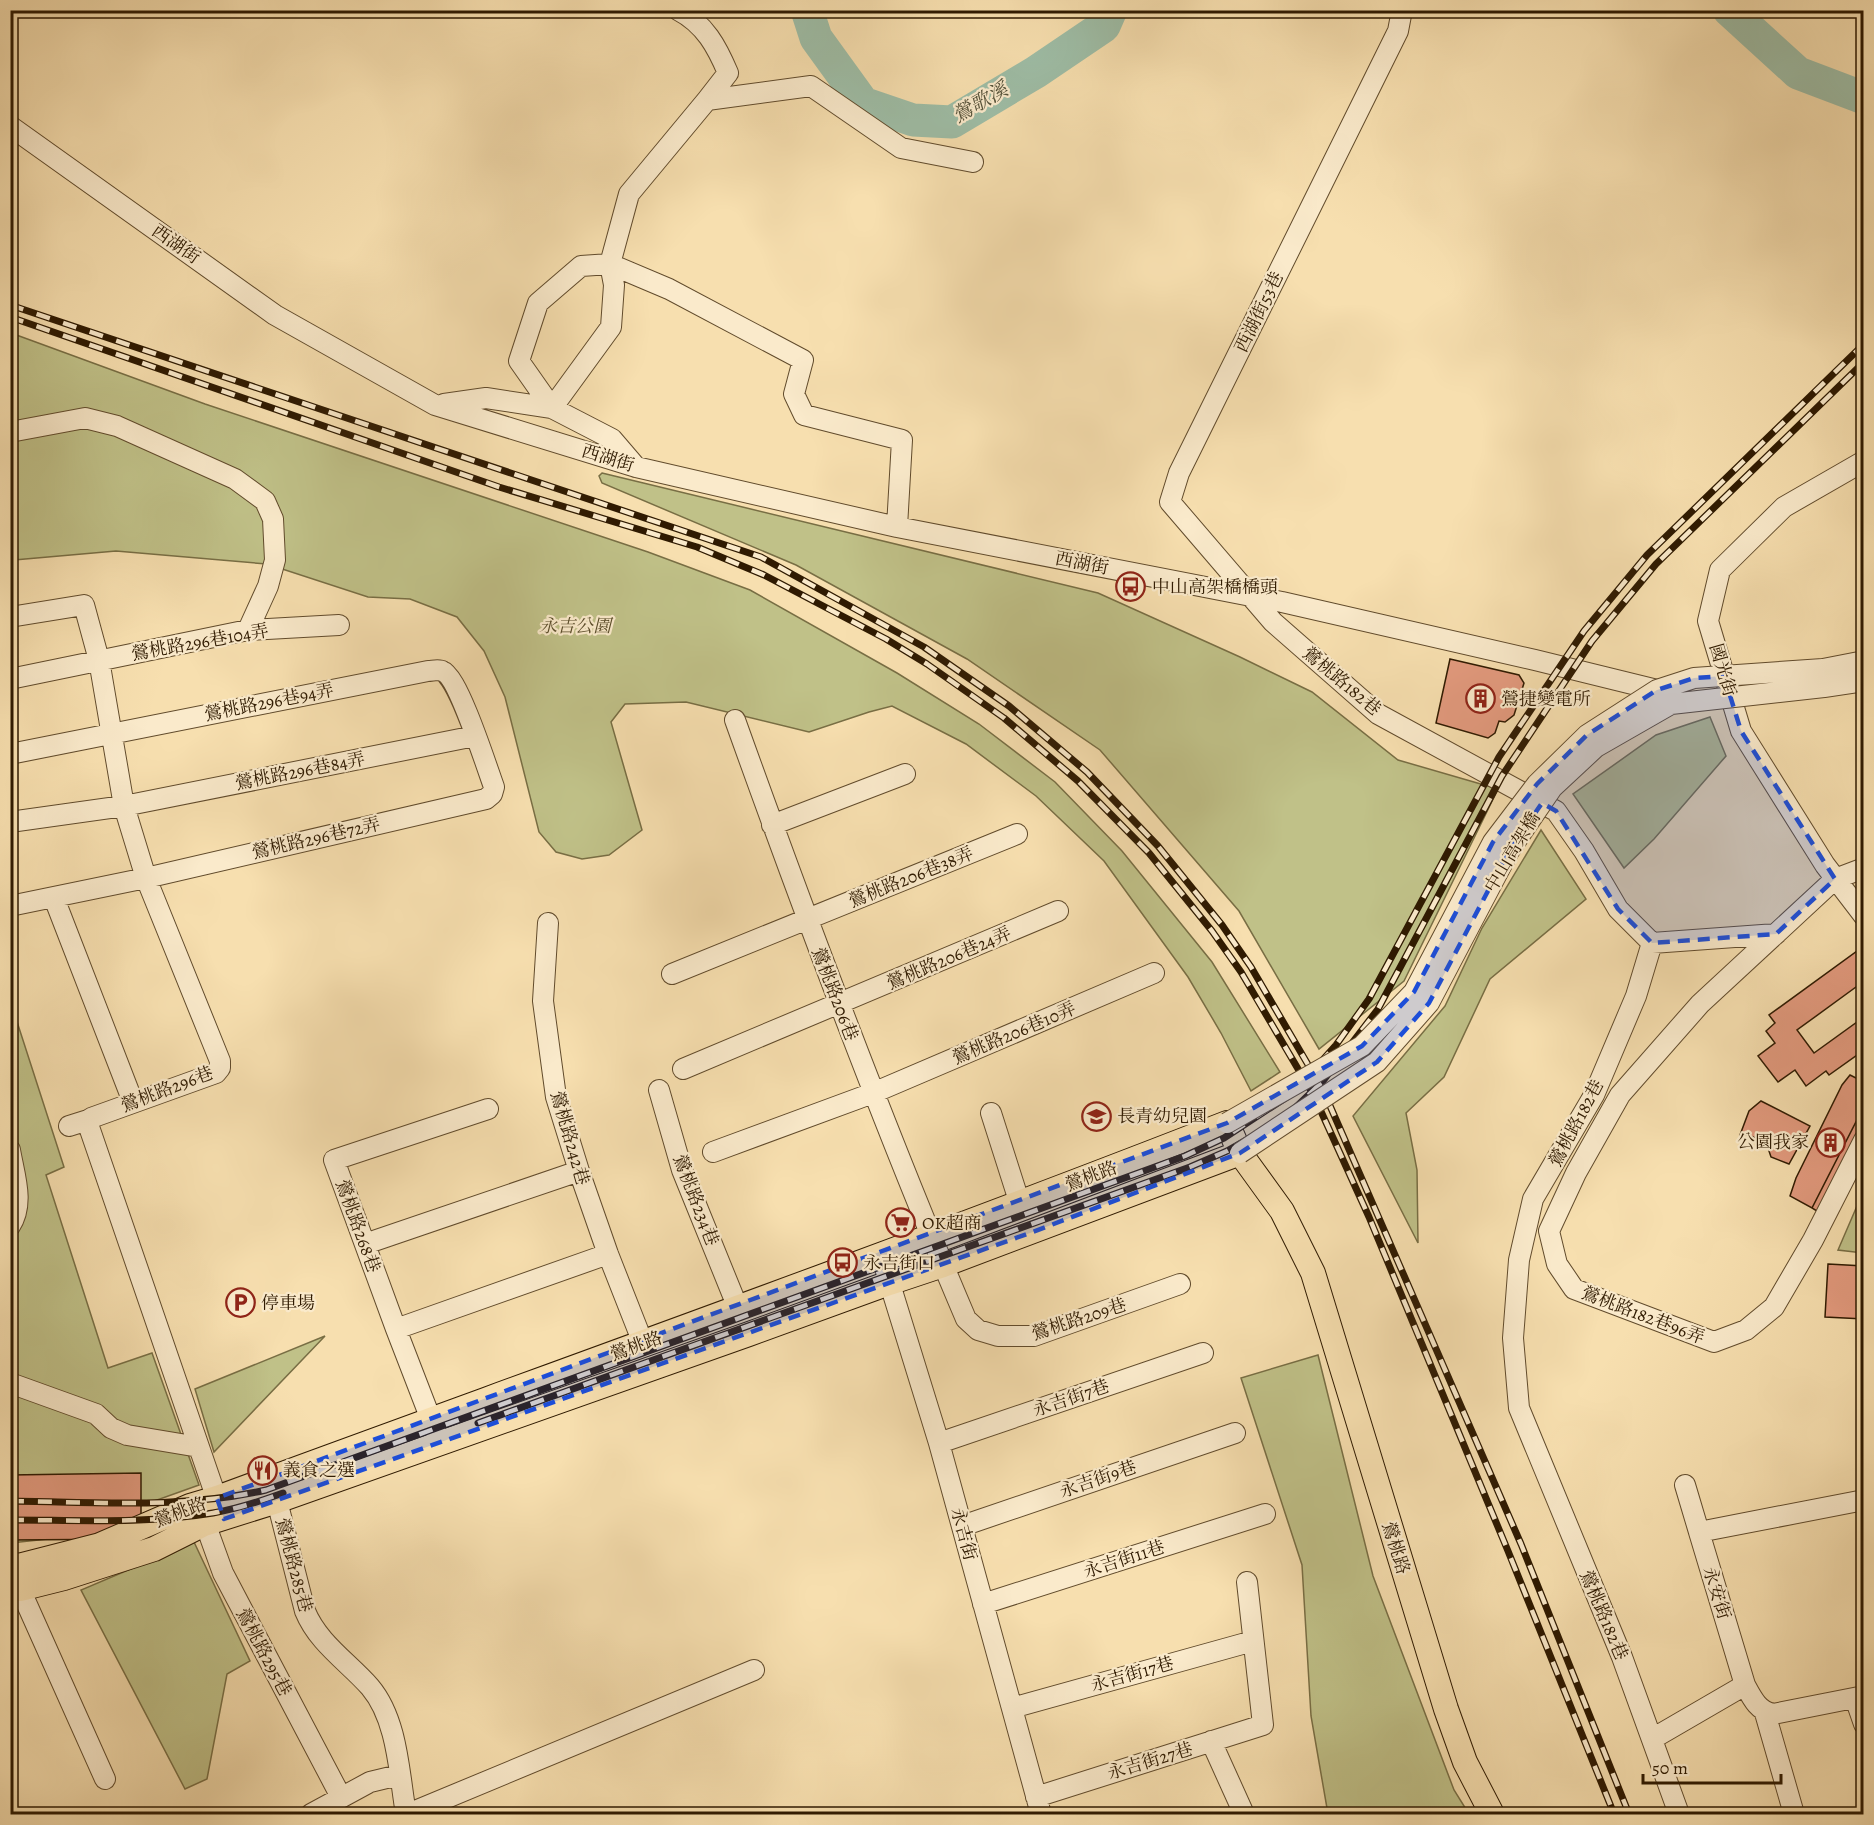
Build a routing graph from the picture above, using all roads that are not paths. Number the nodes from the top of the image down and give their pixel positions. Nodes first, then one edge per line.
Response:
1 (678, 10) edge
2 (1402, 10) edge
3 (707, 100) junction
4 (10, 126) edge
5 (973, 162) dead end
6 (610, 264) junction
7 (435, 405) junction
8 (552, 408) junction
9 (10, 432) edge
10 (1863, 461) edge
11 (636, 467) junction
12 (897, 527) junction
13 (1252, 597) junction
14 (1282, 602) joint
15 (10, 617) edge
16 (339, 625) dead end
17 (248, 630) junction
18 (99, 660) junction
19 (1863, 660) edge
20 (10, 679) edge
21 (1863, 681) edge
22 (1664, 697) junction
23 (735, 720) dead end
24 (111, 733) junction
25 (475, 736) junction
26 (10, 754) edge
27 (905, 774) dead end
28 (124, 806) junction
29 (10, 822) edge
30 (772, 825) junction
31 (1017, 834) dead end
32 (1863, 867) edge
33 (146, 878) junction
34 (1835, 879) junction
35 (54, 898) junction
36 (10, 906) edge
37 (1058, 911) dead end
38 (1863, 916) edge
39 (806, 919) junction
40 (548, 923) dead end
41 (1776, 934) junction
42 (1652, 943) junction
43 (1154, 973) dead end
44 (672, 974) dead end
45 (839, 1005) junction
46 (682, 1069) dead end
47 (659, 1090) dead end
48 (873, 1093) junction
49 (133, 1102) junction
50 (488, 1109) dead end
51 (991, 1113) dead end
52 (88, 1120) junction
53 (1227, 1123) junction
54 (69, 1126) dead end
55 (1863, 1140) edge
56 (10, 1150) edge
57 (713, 1152) dead end
58 (1240, 1153) junction
59 (579, 1171) junction
60 (1020, 1204) junction
61 (10, 1227) edge
62 (932, 1236) junction
63 (365, 1244) junction
64 (608, 1254) junction
65 (881, 1255) junction
66 (943, 1266) junction
67 (889, 1283) junction
68 (1180, 1284) dead end
69 (738, 1308) junction
70 (396, 1329) junction
71 (644, 1343) junction
72 (1203, 1353) dead end
73 (10, 1383) edge
74 (431, 1419) junction
75 (1235, 1432) dead end
76 (440, 1443) junction
77 (939, 1443) junction
78 (199, 1447) junction
79 (1684, 1485) dead end
80 (1863, 1500) edge
81 (277, 1501) junction
82 (211, 1511) junction
83 (1265, 1514) dead end
84 (962, 1526) junction
85 (1699, 1532) junction
86 (10, 1565) edge
87 (1247, 1582) dead end
88 (15, 1588) edge
89 (983, 1604) junction
90 (1253, 1641) junction
91 (754, 1670) dead end
92 (1745, 1685) junction
93 (1859, 1697) edge
94 (1012, 1708) junction
95 (1765, 1713) junction
96 (1863, 1724) edge
97 (1652, 1739) junction
98 (1211, 1742) junction
99 (399, 1775) junction
100 (105, 1779) dead end
101 (340, 1797) junction
102 (1039, 1806) edge
103 (311, 1815) edge
104 (407, 1815) edge
105 (1244, 1815) edge
106 (1492, 1815) edge
107 (1679, 1815) edge
108 (1794, 1815) edge

1 - 3 street
2 - 13 street, 西湖街53巷
3 - 5 street
3 - 6 street
4 - 7 street, 西湖街
6 - 8 street
6 - 8 street
6 - 12 street
7 - 8 street
7 - 11 street, 西湖街
8 - 11 street
9 - 17 street
10 - 34 street, 國光街
11 - 12 street, 西湖街
12 - 13 street, 西湖街
13 - 14 street, 西湖街
13 - 42 street, 鶯桃路182巷
14 - 22 street, 中山高架橋
15 - 18 street, 鶯桃路296巷
16 - 17 street, 鶯桃路296巷104弄
17 - 18 street, 鶯桃路296巷104弄
18 - 20 street, 鶯桃路296巷104弄
18 - 24 street, 鶯桃路296巷
19 - 22 street, 中山高架橋, bridge
21 - 22 street, 中山高架橋, bridge
22 - 53 street, 中山高架橋, bridge
22 - 58 street, 中山高架橋, bridge
23 - 30 street, 鶯桃路206巷
24 - 25 street, 鶯桃路296巷94弄
24 - 26 street, 鶯桃路296巷94弄
24 - 28 street, 鶯桃路296巷
25 - 28 street, 鶯桃路296巷84弄
25 - 33 street, 鶯桃路296巷72弄
27 - 30 street
28 - 29 street, 鶯桃路296巷84弄
28 - 33 street, 鶯桃路296巷
30 - 39 street, 鶯桃路206巷
31 - 39 street, 鶯桃路206巷38弄
32 - 34 street, 鶯桃路182巷96弄
33 - 35 street, 鶯桃路296巷72弄
33 - 49 street, 鶯桃路296巷
34 - 38 street, 國光街
34 - 41 street, 鶯桃路182巷96弄
35 - 36 street, 鶯桃路296巷72弄
35 - 49 street
37 - 45 street, 鶯桃路206巷24弄
39 - 44 street, 鶯桃路206巷38弄
39 - 45 street, 鶯桃路206巷
40 - 59 street, 鶯桃路242巷
41 - 42 street
41 - 55 street, 鶯桃路182巷96弄
42 - 97 street, 鶯桃路182巷
43 - 48 street, 鶯桃路206巷10弄
45 - 46 street, 鶯桃路206巷24弄
45 - 48 street, 鶯桃路206巷
47 - 69 street, 鶯桃路234巷
48 - 57 street, 鶯桃路206巷10弄
48 - 62 street, 鶯桃路206巷
49 - 52 street, 鶯桃路296巷
50 - 63 street, 鶯桃路268巷
51 - 60 street
52 - 54 street, 鶯桃路296巷
52 - 78 street
53 - 58 main road, 鶯桃路
53 - 60 main road, 鶯桃路
56 - 61 street
58 - 66 main road, 鶯桃路
58 - 106 main road, 鶯桃路
59 - 63 street
59 - 64 street, 鶯桃路242巷
60 - 62 main road, 鶯桃路
62 - 65 main road, 鶯桃路
62 - 66 street, 鶯桃路206巷
63 - 70 street, 鶯桃路268巷
64 - 70 street
64 - 71 street, 鶯桃路242巷
65 - 67 street, 永吉街
65 - 69 main road, 鶯桃路
66 - 67 main road, 鶯桃路
66 - 68 street, 鶯桃路209巷
67 - 76 main road, 鶯桃路
67 - 77 street, 永吉街
69 - 71 main road, 鶯桃路
70 - 74 street, 鶯桃路268巷
71 - 74 main road, 鶯桃路
72 - 77 street, 永吉街7巷
73 - 78 street
74 - 76 street, 鶯桃路268巷
74 - 82 main road, 鶯桃路
75 - 84 street, 永吉街9巷
76 - 81 main road, 鶯桃路
77 - 84 street, 永吉街
78 - 82 street
79 - 85 street, 永安街
80 - 85 street
81 - 82 main road, 鶯桃路
81 - 99 street, 鶯桃路285巷
82 - 86 main road, 鶯桃路
82 - 88 main road, 鶯桃路
82 - 101 street, 鶯桃路295巷
83 - 89 street, 永吉街11巷
84 - 89 street, 永吉街
85 - 92 street, 永安街
87 - 90 street
88 - 100 street
89 - 94 street, 永吉街
90 - 94 street, 永吉街17巷
90 - 98 street, 永吉街27巷
91 - 104 street
92 - 95 street, 永安街
92 - 97 street
93 - 95 street
93 - 96 street
94 - 102 street, 永吉街
95 - 108 street
97 - 107 street, 鶯桃路182巷
98 - 102 street, 永吉街27巷
98 - 105 street
99 - 101 street
99 - 104 street, 鶯桃路285巷
101 - 103 street

